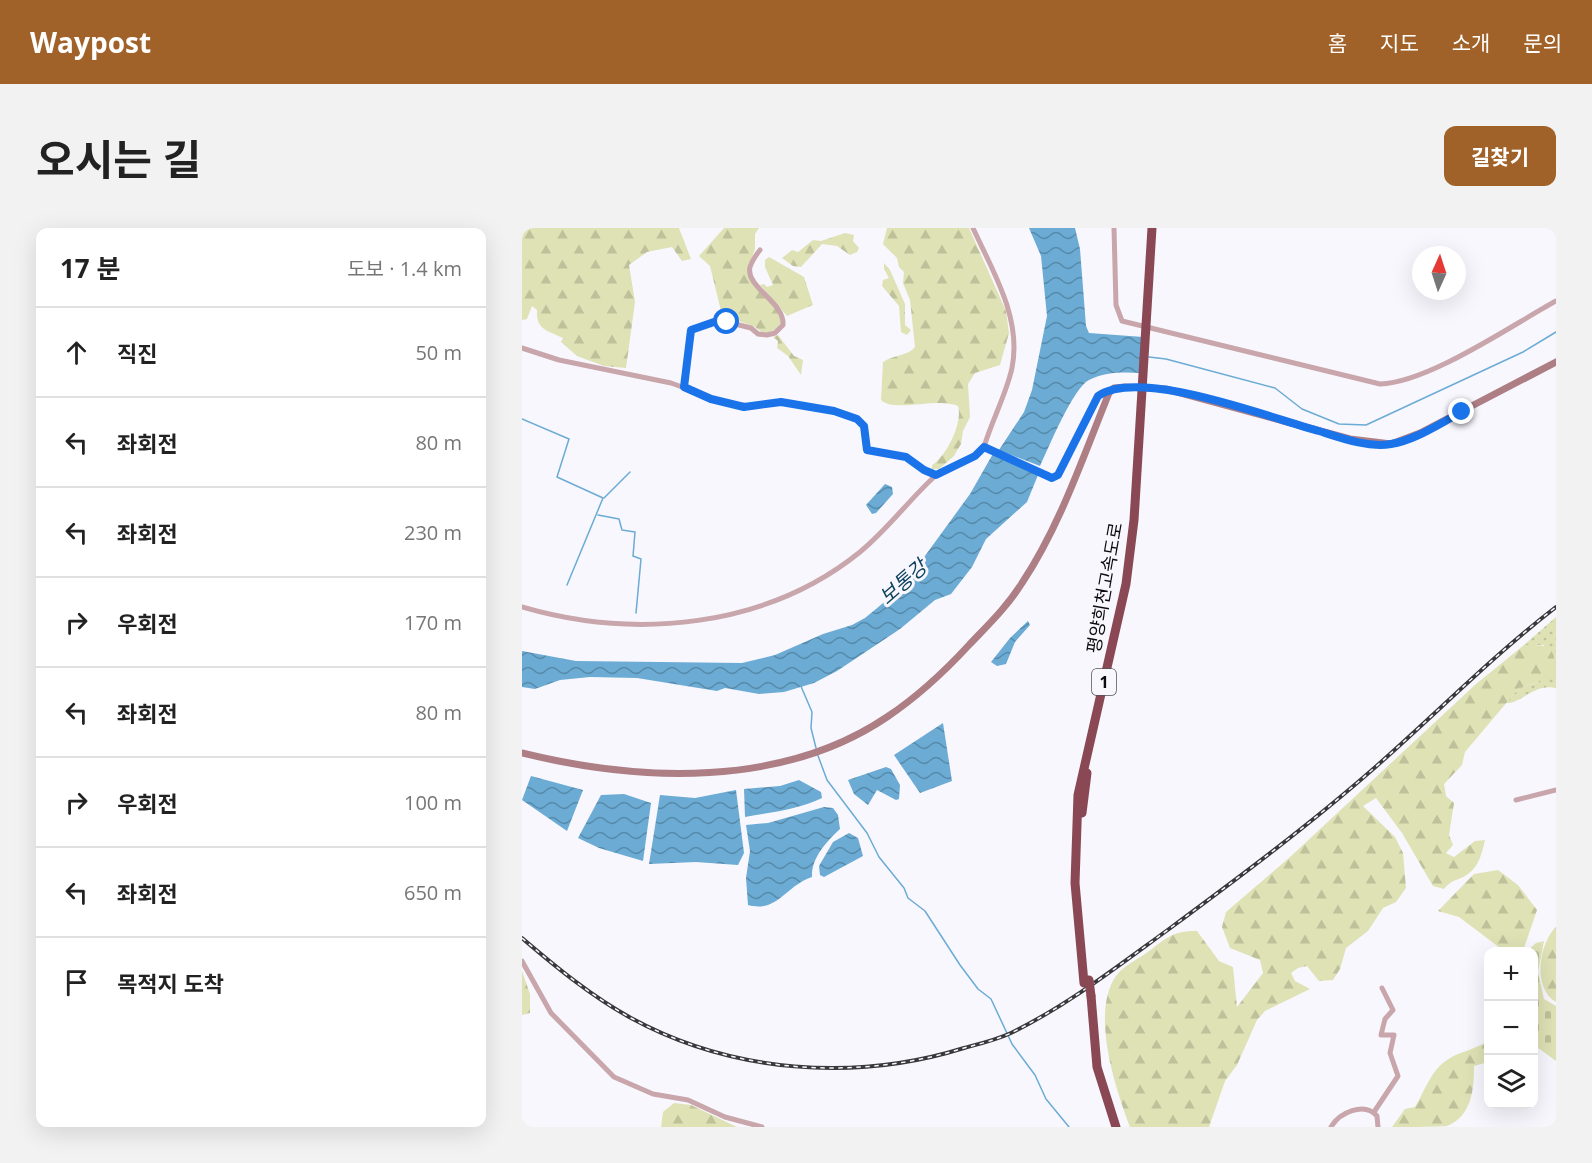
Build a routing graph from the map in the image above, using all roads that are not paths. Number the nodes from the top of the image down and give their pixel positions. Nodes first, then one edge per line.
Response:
1 (974, 228) edge
2 (1114, 228) edge
3 (1152, 228) edge
4 (1157, 228) edge
5 (760, 250) dead end
6 (1556, 301) edge
7 (1150, 329) junction
8 (522, 348) edge
9 (1556, 362) edge
10 (1146, 384) junction
11 (684, 387) junction
12 (1114, 388) junction
13 (984, 447) junction
14 (936, 475) junction
15 (522, 607) edge
16 (522, 753) edge
17 (1556, 790) edge
18 (1516, 800) dead end
19 (522, 961) edge
20 (1382, 988) dead end
21 (1088, 997) junction
22 (1374, 1112) junction
23 (762, 1127) edge
24 (1111, 1127) edge
25 (1116, 1127) edge
26 (1331, 1127) edge
27 (1378, 1127) edge

1 - 13 street
2 - 7 street
3 - 7 highway, 평양희천고속도로 / 1
4 - 7 highway, 평양희천고속도로 / 1
5 - 11 street
6 - 7 street
7 - 10 highway, 평양희천고속도로 / 1
8 - 11 street
9 - 10 main road
10 - 12 main road
10 - 21 highway, 평양희천고속도로 / 1, bridge
11 - 14 street
12 - 13 street
12 - 16 main road
13 - 14 street
14 - 15 street
17 - 18 street
19 - 23 street
20 - 22 street
21 - 24 highway, 평양희천고속도로 / 1
21 - 25 highway, 평양희천고속도로 / 1
22 - 26 street
22 - 27 street

